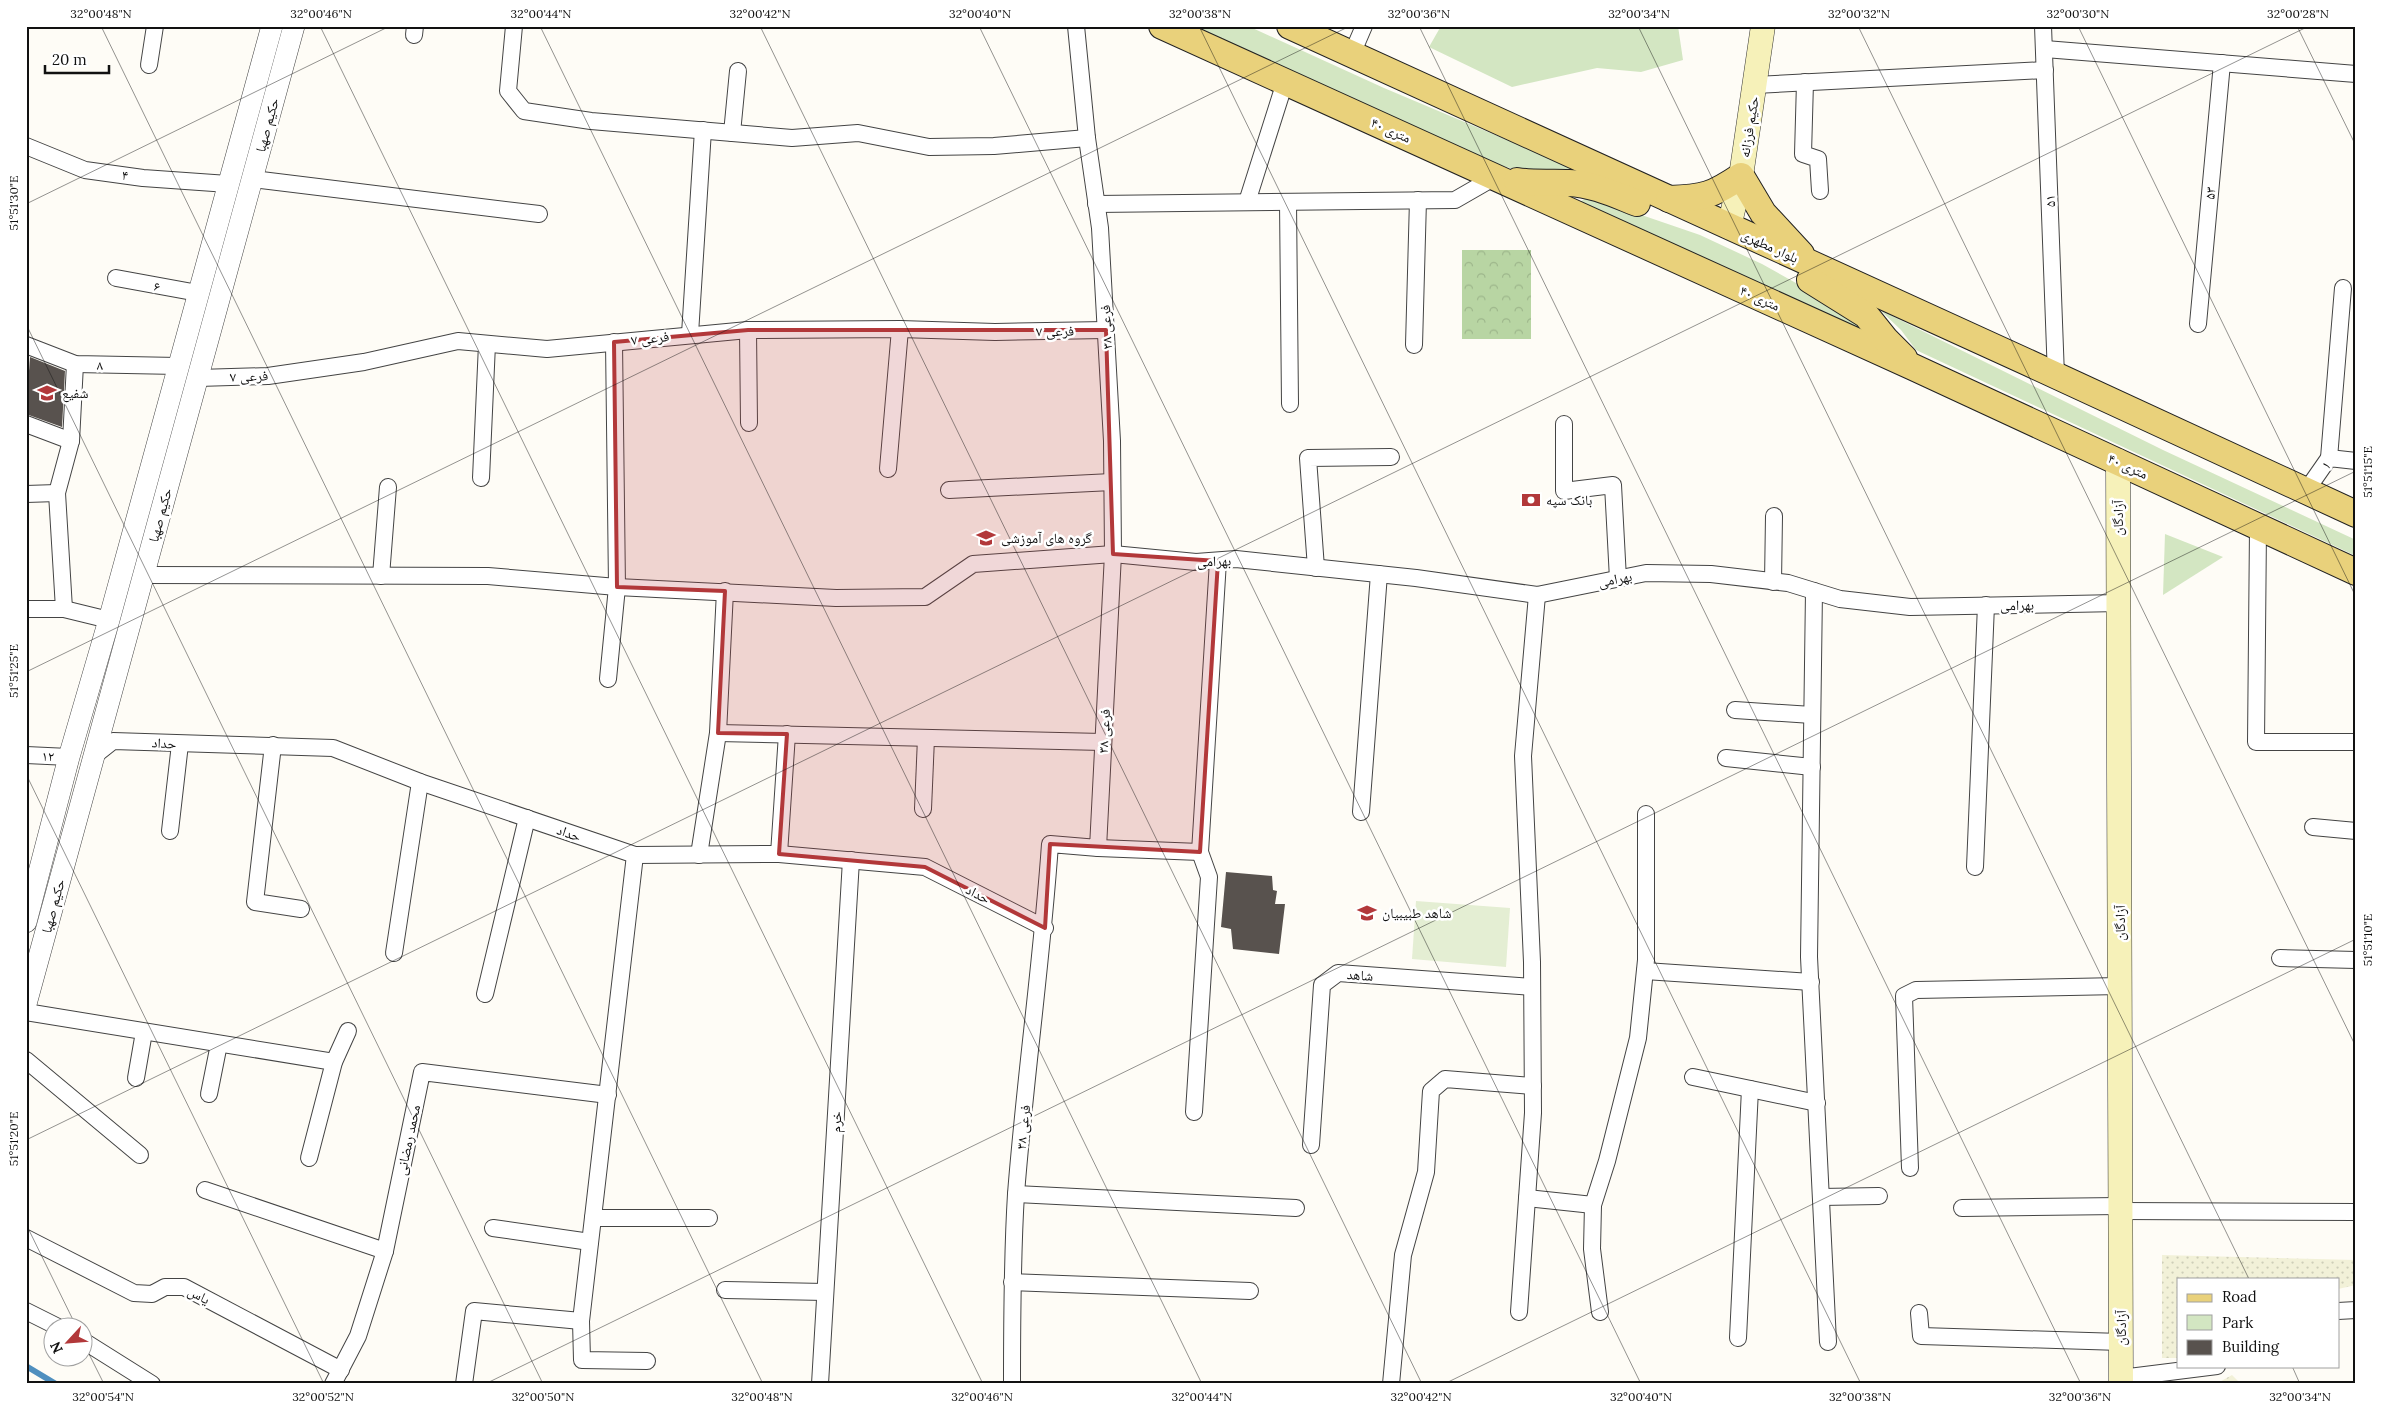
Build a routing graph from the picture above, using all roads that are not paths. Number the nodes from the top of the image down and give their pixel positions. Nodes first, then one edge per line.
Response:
1 (272, 26) edge
2 (294, 26) edge
3 (514, 26) edge
4 (1076, 26) edge
5 (1162, 26) edge
6 (1290, 26) edge
7 (1364, 26) edge
8 (1763, 26) edge
9 (2043, 26) edge
10 (152, 27) edge
11 (2045, 49) junction
12 (1352, 54) junction
13 (2222, 63) junction
14 (149, 66) dead end
15 (738, 70) dead end
16 (2046, 70) junction
17 (2356, 74) edge
18 (1285, 82) junction
19 (1805, 82) junction
20 (1755, 84) junction
21 (703, 130) junction
22 (732, 133) junction
23 (1087, 138) junction
24 (26, 146) edge
25 (1741, 176) junction
26 (1494, 177) junction
27 (253, 179) junction
28 (228, 184) junction
29 (1820, 191) dead end
30 (1418, 200) junction
31 (1667, 200) junction
32 (1247, 202) junction
33 (1288, 202) junction
34 (1096, 204) junction
35 (539, 214) dead end
36 (1729, 227) junction
37 (1812, 265) junction
38 (116, 278) dead end
39 (2342, 288) dead end
40 (198, 293) junction
41 (2198, 324) dead end
42 (900, 329) junction
43 (748, 330) junction
44 (1106, 330) junction
45 (690, 334) junction
46 (614, 342) junction
47 (487, 344) junction
48 (26, 345) edge
49 (1414, 345) dead end
50 (75, 364) junction
51 (178, 366) junction
52 (1913, 367) junction
53 (2056, 376) junction
54 (198, 378) junction
55 (1290, 404) dead end
56 (749, 423) dead end
57 (26, 424) edge
58 (1564, 424) dead end
59 (71, 441) junction
60 (1391, 457) dead end
61 (2329, 458) junction
62 (2118, 461) junction
63 (2356, 461) edge
64 (888, 469) dead end
65 (481, 478) dead end
66 (1112, 482) junction
67 (388, 487) dead end
68 (949, 490) dead end
69 (2306, 491) junction
70 (57, 493) junction
71 (26, 494) edge
72 (2356, 514) edge
73 (1774, 516) dead end
74 (2258, 528) junction
75 (1112, 554) junction
76 (1218, 561) junction
77 (1316, 568) junction
78 (2356, 572) edge
79 (1379, 574) junction
80 (144, 575) junction
81 (381, 576) junction
82 (1618, 579) junction
83 (1773, 582) junction
84 (617, 587) junction
85 (724, 591) junction
86 (1814, 591) junction
87 (1537, 595) junction
88 (2119, 603) junction
89 (1986, 605) junction
90 (26, 609) edge
91 (64, 609) junction
92 (109, 620) junction
93 (608, 679) dead end
94 (1735, 710) dead end
95 (1812, 715) junction
96 (718, 733) junction
97 (787, 734) junction
98 (926, 738) junction
99 (1103, 742) junction
100 (2356, 742) edge
101 (180, 744) junction
102 (273, 745) junction
103 (26, 755) edge
104 (69, 756) junction
105 (94, 756) junction
106 (1726, 758) dead end
107 (1812, 768) junction
108 (420, 782) junction
109 (923, 809) dead end
110 (1361, 812) dead end
111 (1646, 814) dead end
112 (527, 818) junction
113 (2313, 827) dead end
114 (170, 831) dead end
115 (2356, 831) edge
116 (1098, 848) junction
117 (1200, 852) junction
118 (779, 854) junction
119 (699, 855) junction
120 (635, 856) junction
121 (851, 860) junction
122 (34, 861) edge
123 (1975, 867) dead end
124 (301, 908) dead end
125 (26, 922) edge
126 (1045, 928) junction
127 (394, 953) dead end
128 (2280, 958) dead end
129 (2356, 960) edge
130 (1645, 971) junction
131 (1811, 982) junction
132 (2120, 986) junction
133 (1532, 987) junction
134 (485, 994) dead end
135 (26, 1004) edge
136 (26, 1012) edge
137 (348, 1030) dead end
138 (144, 1032) junction
139 (219, 1044) junction
140 (26, 1060) edge
141 (334, 1062) junction
142 (1693, 1077) dead end
143 (136, 1078) dead end
144 (1533, 1086) junction
145 (1750, 1089) junction
146 (209, 1094) dead end
147 (608, 1095) junction
148 (1816, 1103) junction
149 (1194, 1112) dead end
150 (1311, 1146) dead end
151 (140, 1154) dead end
152 (309, 1158) dead end
153 (1910, 1168) dead end
154 (205, 1190) dead end
155 (1016, 1194) junction
156 (1879, 1196) dead end
157 (1821, 1197) junction
158 (1527, 1198) junction
159 (1593, 1205) junction
160 (1296, 1208) dead end
161 (1962, 1208) dead end
162 (2120, 1208) junction
163 (2356, 1212) edge
164 (593, 1218) junction
165 (709, 1218) dead end
166 (492, 1228) dead end
167 (26, 1238) edge
168 (590, 1242) junction
169 (385, 1251) junction
170 (1012, 1282) junction
171 (725, 1290) dead end
172 (1250, 1291) dead end
173 (825, 1292) junction
174 (2356, 1310) edge
175 (26, 1311) edge
176 (2340, 1311) edge
177 (1519, 1312) dead end
178 (1600, 1312) dead end
179 (1919, 1313) dead end
180 (42, 1319) edge
181 (581, 1321) junction
182 (1738, 1338) dead end
183 (1828, 1342) dead end
184 (2121, 1342) junction
185 (92, 1346) edge
186 (647, 1361) dead end
187 (2204, 1368) edge
188 (337, 1377) edge
189 (2121, 1381) edge
190 (152, 1384) edge
191 (464, 1384) edge
192 (820, 1384) edge
193 (1012, 1384) edge
194 (1391, 1384) edge

1 - 28 street, حکیم صهبا
2 - 27 street, حکیم صهبا
3 - 21 street
4 - 23 street, فرعی ۳۸
5 - 18 main road, ۴۰ متری
6 - 12 main road
7 - 12 street
8 - 20 main road, حکیم فرزانه
9 - 11 street, ۵۱
10 - 14 street
11 - 13 street
11 - 16 street, ۵۱
12 - 31 main road
13 - 17 street
13 - 41 street, ۵۳
15 - 22 street
16 - 19 street
16 - 53 street, ۵۱
18 - 26 main road, ۴۰ متری
18 - 32 street
19 - 20 street
19 - 29 street
20 - 25 main road, حکیم فرزانه
21 - 22 street
21 - 45 street
22 - 23 street
23 - 34 street, فرعی ۳۸
24 - 28 street, ۴
25 - 31 main road
25 - 36 main road, حکیم فرزانه
25 - 37 main road
26 - 30 street
26 - 36 main road
26 - 52 main road, ۴۰ متری
27 - 35 street
27 - 54 street, حکیم صهبا
28 - 40 street, حکیم صهبا
30 - 33 street
30 - 49 street
31 - 36 main road
32 - 33 street
32 - 34 street
33 - 55 street
34 - 44 street, فرعی ۳۸
36 - 37 main road, بلوار مطهری
36 - 52 main road
37 - 53 main road
38 - 40 street, ۶
39 - 61 street
40 - 51 street, حکیم صهبا
42 - 43 street, فرعی ۷
42 - 44 street, فرعی ۷
42 - 64 street
43 - 45 street, فرعی ۷
43 - 56 street
44 - 66 street, فرعی ۳۸
45 - 46 street, فرعی ۷
46 - 47 street, فرعی ۷
46 - 84 street
47 - 54 street, فرعی ۷
47 - 65 street
48 - 50 street, ۸
50 - 51 street, ۸
50 - 59 street
51 - 92 street, حکیم صهبا
52 - 62 main road, ۴۰ متری
53 - 69 main road
54 - 80 street, حکیم صهبا
57 - 59 street
58 - 82 street
59 - 70 street
60 - 77 street
61 - 63 street, ۱
61 - 69 street, ۱
62 - 74 main road, ۴۰ متری
62 - 88 main road, آزادگان
66 - 68 street
66 - 75 street, فرعی ۳۸
67 - 81 street
69 - 72 main road
70 - 71 street
70 - 91 street
73 - 83 street
74 - 78 main road, ۴۰ متری
74 - 100 street
75 - 76 street, بهرامی
75 - 85 street, بهرامی
75 - 99 street, فرعی ۳۸
76 - 77 street, بهرامی
76 - 117 street
77 - 79 street, بهرامی
79 - 87 street, بهرامی
79 - 110 street
80 - 81 street, بهرامی
80 - 105 street, حکیم صهبا
81 - 84 street, بهرامی
82 - 83 street, بهرامی
82 - 87 street, بهرامی
83 - 86 street, بهرامی
84 - 85 street, بهرامی
84 - 93 street
85 - 96 street
86 - 89 street, بهرامی
86 - 95 street
87 - 133 street
88 - 89 street, بهرامی
88 - 132 main road, آزادگان
89 - 123 street
90 - 91 street
91 - 92 street
92 - 104 street, حکیم صهبا
94 - 95 street
95 - 107 street
96 - 97 street
96 - 119 street
97 - 98 street
97 - 118 street
98 - 99 street
98 - 109 street
99 - 116 street, فرعی ۳۸
101 - 102 street, حداد
101 - 105 street, حداد
101 - 114 street
102 - 108 street, حداد
102 - 124 street
103 - 104 street, ۱۲
104 - 105 street
104 - 122 street, حکیم صهبا
105 - 135 street, حکیم صهبا
106 - 107 street
107 - 131 street
108 - 112 street, حداد
108 - 127 street
111 - 130 street
112 - 120 street, حداد
112 - 134 street
113 - 115 street
116 - 117 street
116 - 126 street, فرعی ۳۸
117 - 149 street
118 - 119 street, حداد
118 - 121 street, حداد
119 - 120 street, حداد
120 - 147 street
121 - 126 street, حداد
121 - 173 street, خرم
122 - 125 street, حکیم صهبا
126 - 155 street, فرعی ۳۸
128 - 129 street
130 - 131 street
130 - 159 street
131 - 148 street
132 - 153 street
132 - 162 main road, آزادگان
133 - 144 street
133 - 150 street, شاهد
136 - 138 street
137 - 141 street
138 - 139 street
138 - 143 street
139 - 141 street
139 - 146 street
140 - 151 street
141 - 152 street
142 - 145 street
144 - 158 street
144 - 194 street
145 - 148 street
145 - 182 street
147 - 164 street
147 - 169 street, محمد رمضانی
148 - 157 street
154 - 169 street
155 - 160 street
155 - 170 street, فرعی ۳۸
156 - 157 street
157 - 183 street
158 - 159 street
158 - 177 street
159 - 178 street
161 - 162 street
162 - 163 street
162 - 184 main road, آزادگان
164 - 165 street
164 - 168 street
166 - 168 street
167 - 188 street, یاس
168 - 181 street
169 - 188 street, محمد رمضانی
170 - 172 street
170 - 193 street, فرعی ۳۸
171 - 173 street
173 - 192 street, خرم
174 - 176 street
175 - 180 street
179 - 184 street
181 - 186 street
181 - 191 street
184 - 189 main road, آزادگان
185 - 190 street
187 - 189 street

